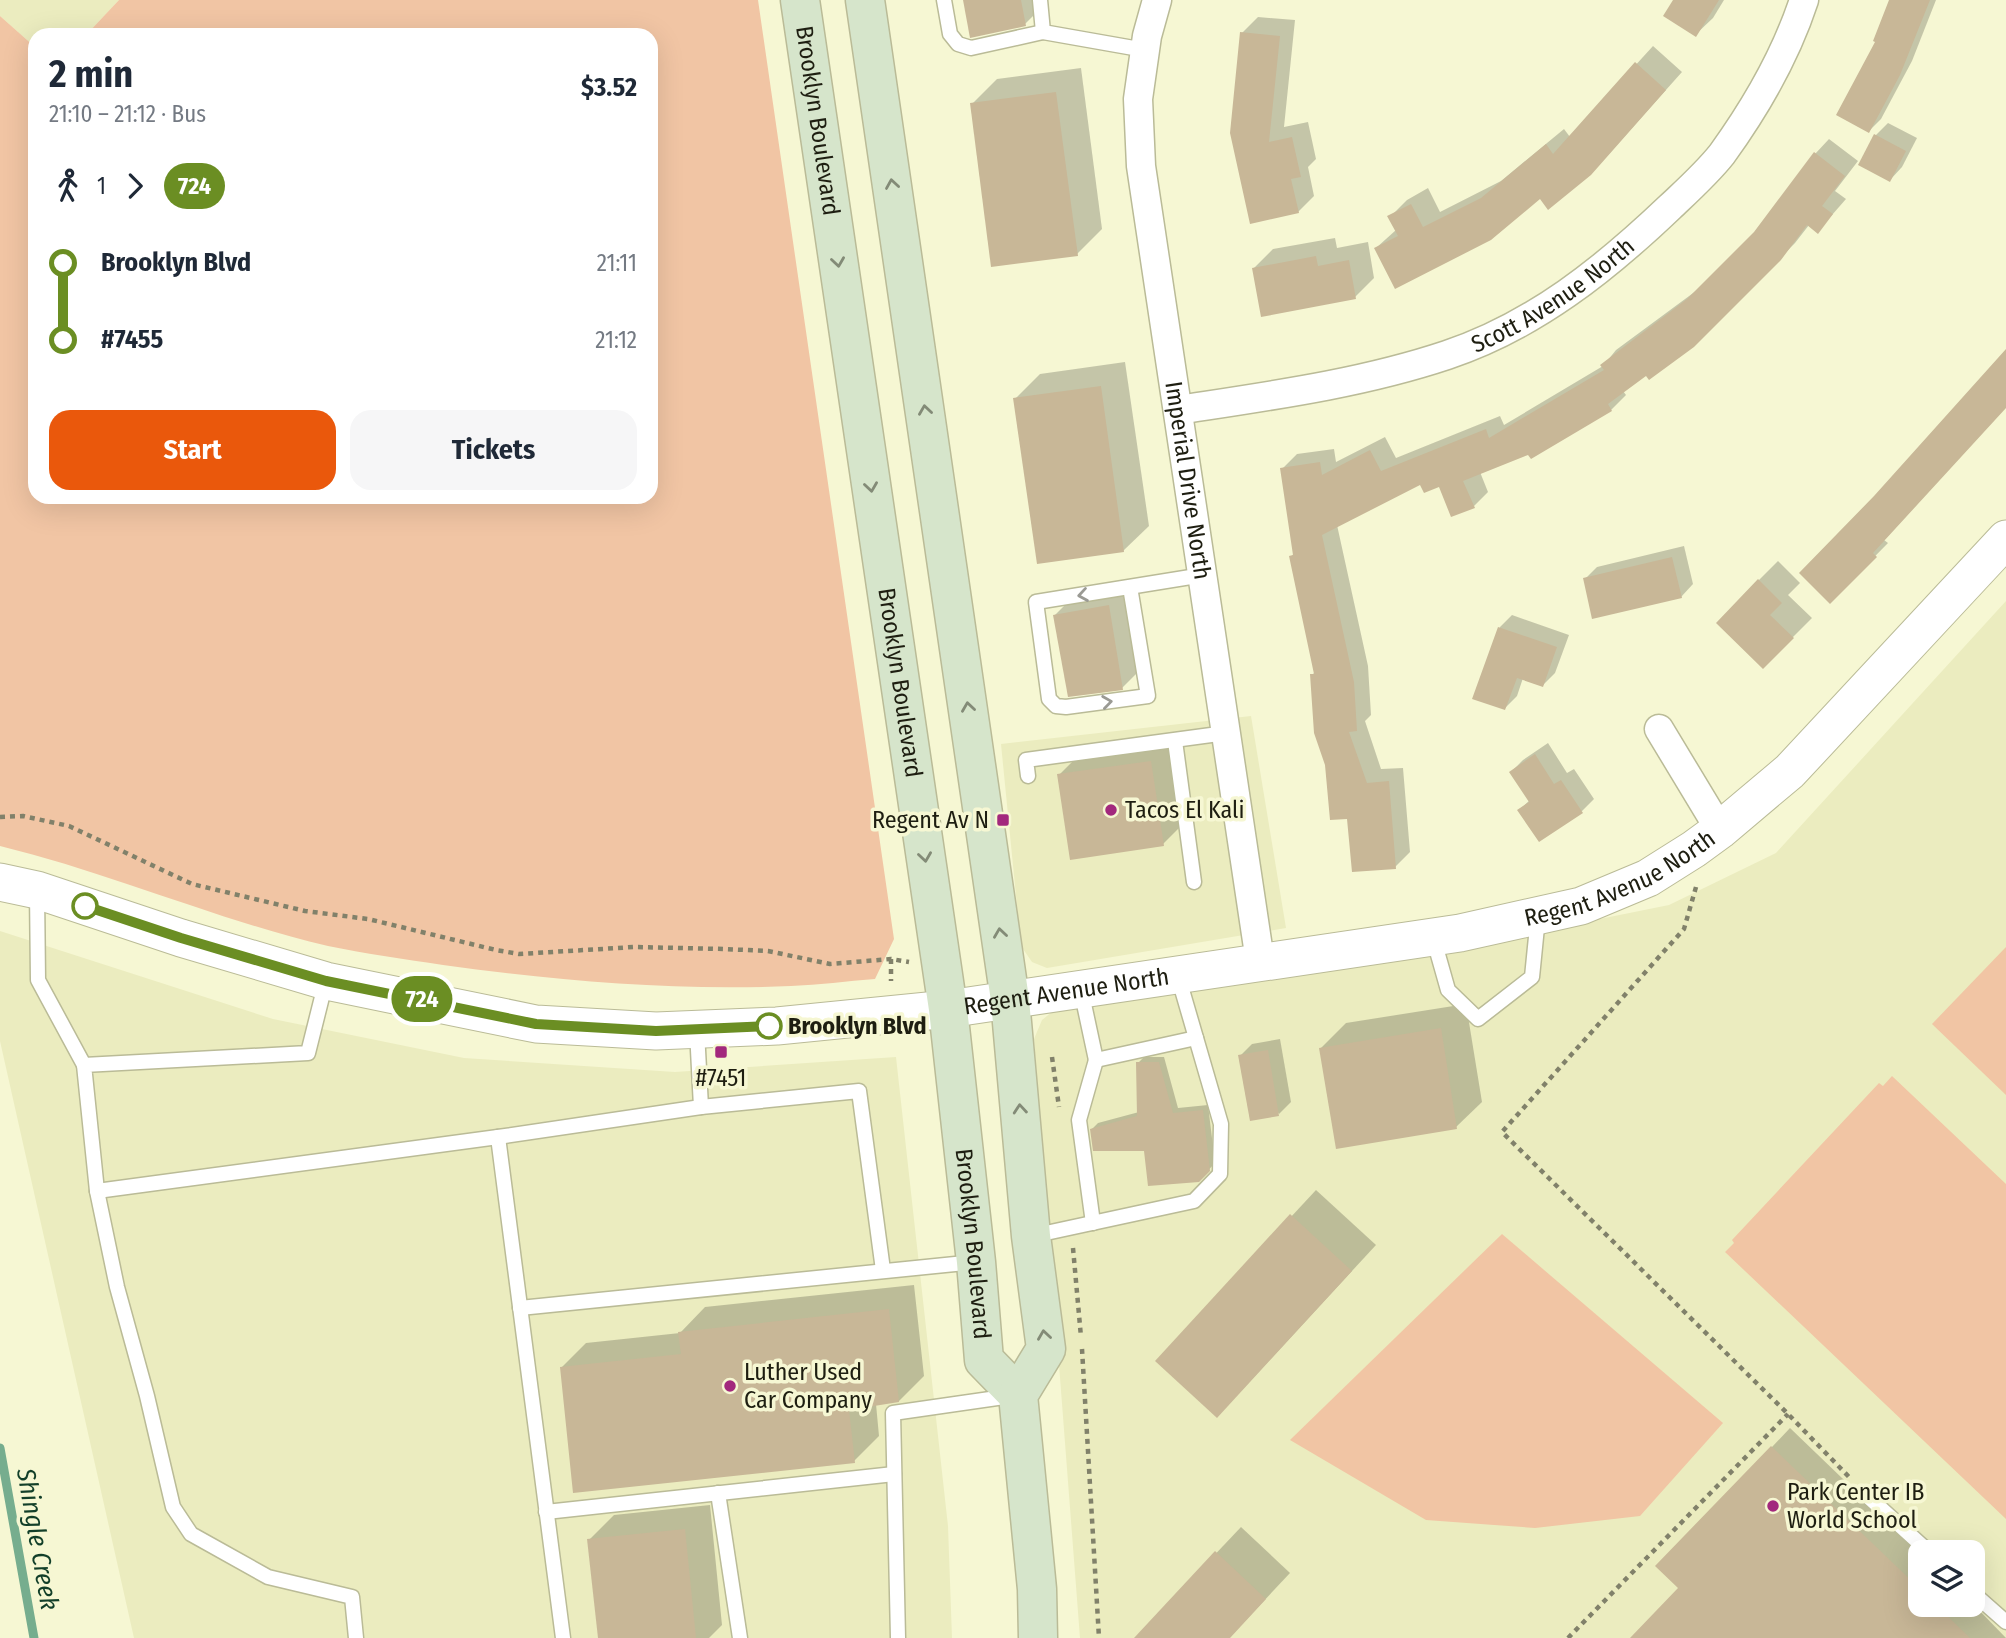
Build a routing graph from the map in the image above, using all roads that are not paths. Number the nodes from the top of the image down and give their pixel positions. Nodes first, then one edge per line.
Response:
1 (800, 0) edge
2 (865, 0) edge
3 (944, 0) edge
4 (1040, 0) edge
5 (1157, 0) edge
6 (1804, 0) edge
7 (1043, 32) junction
8 (1145, 50) junction
9 (1178, 410) junction
10 (2006, 539) edge
11 (1203, 575) junction
12 (1130, 587) junction
13 (1660, 729) dead end
14 (1226, 733) junction
15 (1175, 741) junction
16 (1028, 776) dead end
17 (1707, 839) junction
18 (0, 882) edge
19 (1194, 882) dead end
20 (37, 890) junction
21 (1538, 916) junction
22 (1433, 937) junction
23 (1260, 961) junction
24 (1178, 974) junction
25 (326, 981) junction
26 (1081, 988) junction
27 (1010, 1000) junction
28 (948, 1009) junction
29 (697, 1029) junction
30 (1196, 1038) junction
31 (1096, 1060) junction
32 (84, 1065) junction
33 (701, 1107) junction
34 (498, 1137) junction
35 (97, 1191) junction
36 (1093, 1223) junction
37 (1031, 1236) junction
38 (976, 1262) junction
39 (883, 1270) junction
40 (520, 1308) junction
41 (1018, 1395) junction
42 (894, 1474) junction
43 (718, 1493) junction
44 (1864, 1493) road end
45 (547, 1512) junction
46 (1916, 1540) edge
47 (1985, 1603) edge
48 (2006, 1622) edge
49 (356, 1638) edge
50 (563, 1638) edge
51 (740, 1638) edge
52 (898, 1638) edge
53 (1038, 1638) edge

1 -> 28 main road, Brooklyn Boulevard
27 -> 2 main road
3 - 7 lane
4 - 7 lane
5 - 8 street, Imperial Drive North
6 - 9 street, Scott Avenue North
7 - 8 lane
8 - 9 street, Imperial Drive North
9 - 11 street, Imperial Drive North
10 - 17 street, Regent Avenue North
11 - 12 lane
11 - 14 street, Imperial Drive North
12 -> 12 lane
13 - 17 street
14 - 15 lane
14 - 23 street, Imperial Drive North
15 - 16 lane
15 - 19 lane
17 - 21 street, Regent Avenue North
18 - 20 street, Regent Avenue North
20 - 25 street, Regent Avenue North
20 - 32 lane
21 - 22 street, Regent Avenue North
21 - 22 lane
22 - 23 street, Regent Avenue North
23 - 24 street, Regent Avenue North
24 - 26 street, Regent Avenue North
24 - 30 lane
25 - 29 street, Regent Avenue North
25 - 32 lane
26 - 27 street, Regent Avenue North
26 - 31 lane
27 - 28 street, Regent Avenue North
37 -> 27 main road
28 - 29 street, Regent Avenue North
28 - 38 main road, Brooklyn Boulevard
29 - 33 lane
30 - 31 lane
30 - 36 lane
31 - 36 lane
32 - 35 lane
33 - 34 lane
33 - 39 lane
34 - 35 lane
34 - 40 lane
35 - 49 lane
36 - 37 lane
41 -> 37 main road
38 - 39 lane
38 - 41 main road, Brooklyn Boulevard
39 - 40 lane
40 - 45 lane
41 - 42 lane
41 - 53 main road
42 - 43 lane
42 - 52 lane
43 - 45 lane
43 - 51 lane
44 - 46 lane
45 - 50 lane
47 - 48 lane

